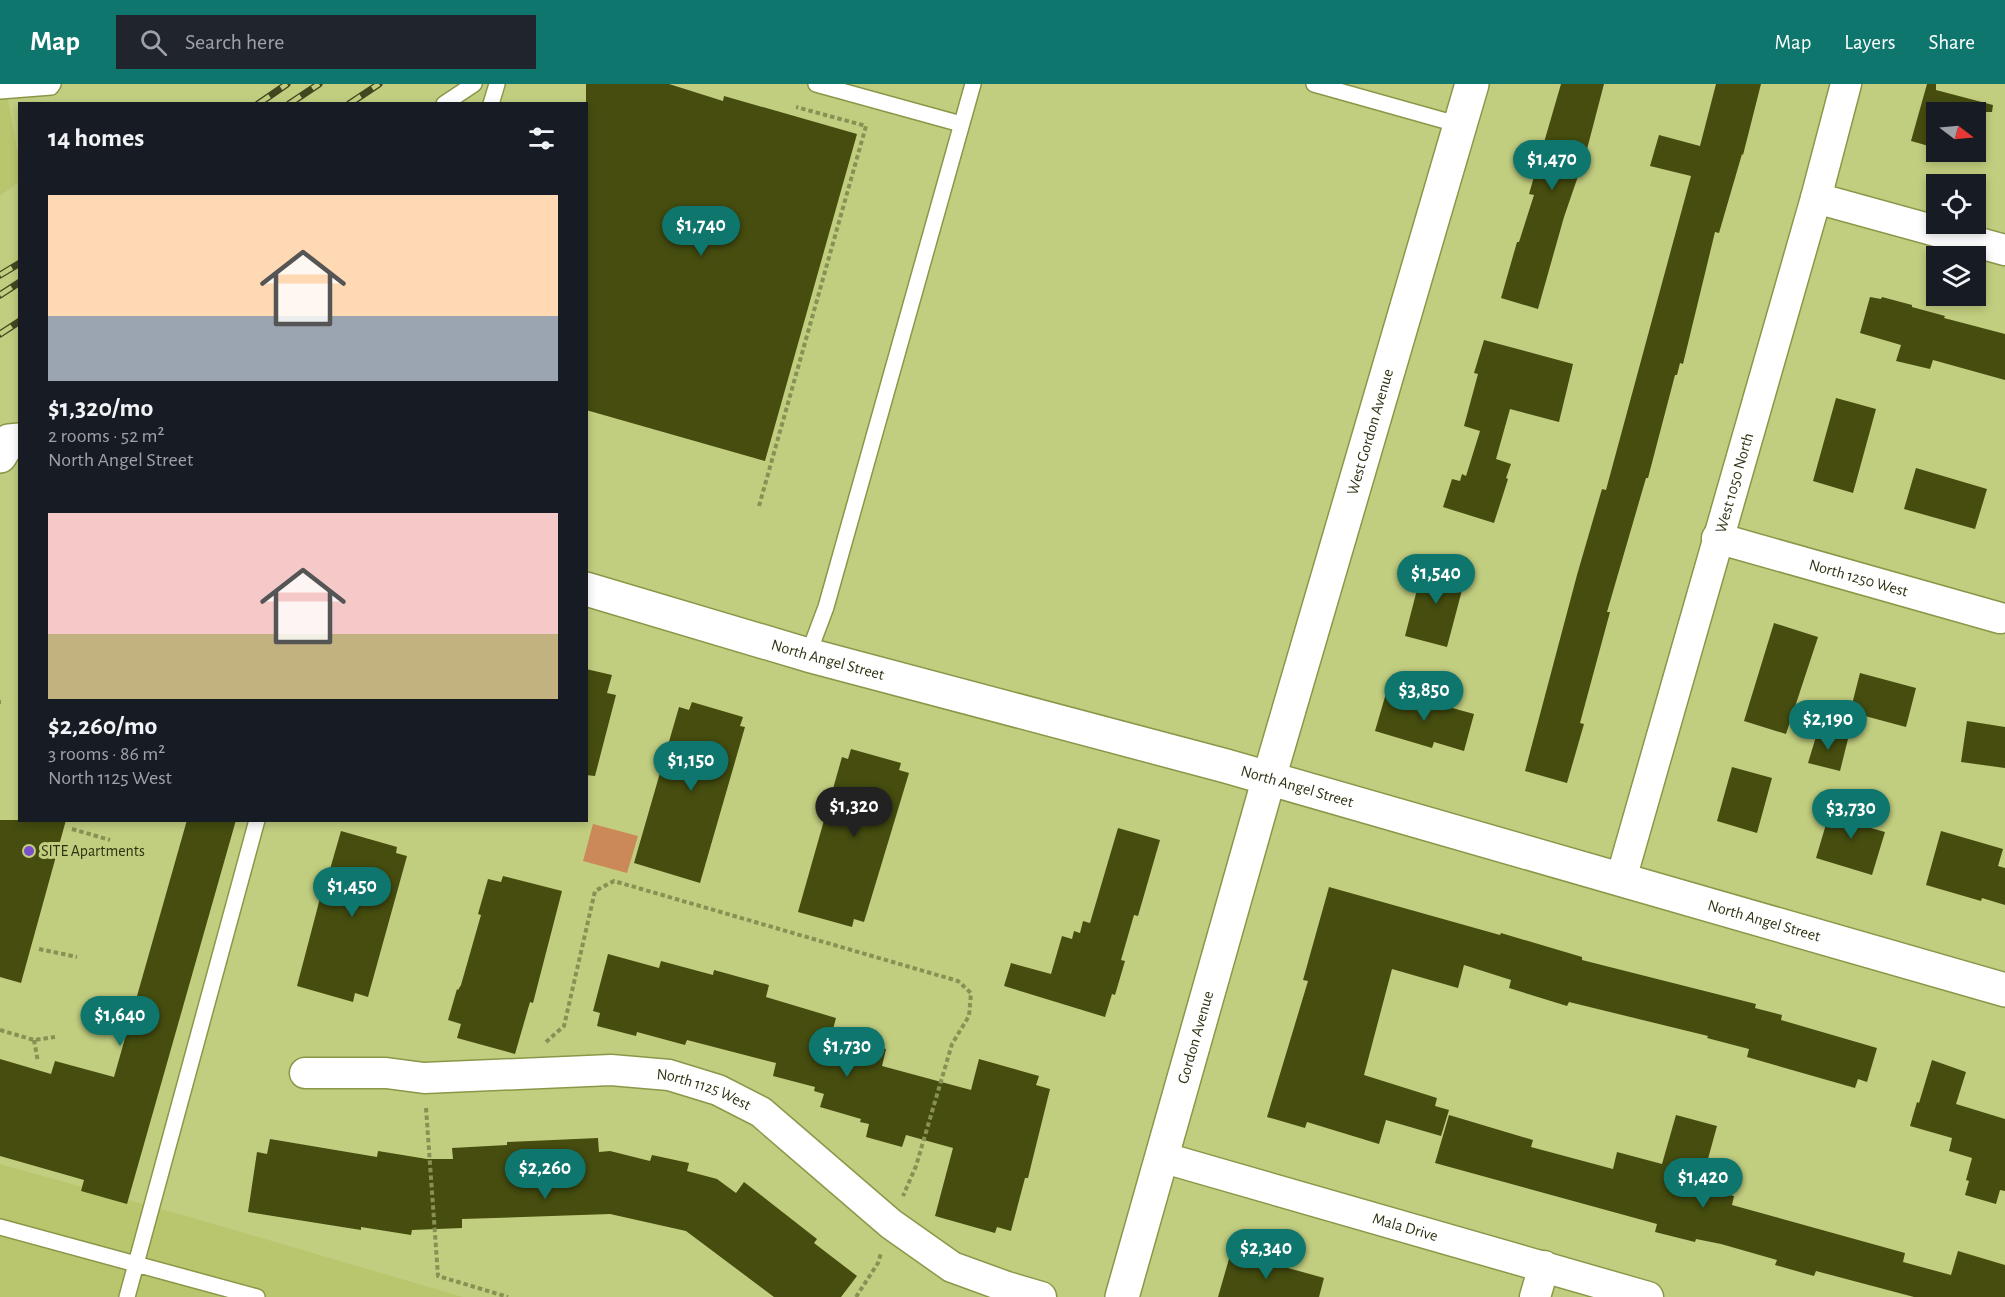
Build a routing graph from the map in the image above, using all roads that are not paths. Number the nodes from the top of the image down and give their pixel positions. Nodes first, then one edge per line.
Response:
1 (53, 84) edge
2 (474, 84) edge
3 (497, 84) edge
4 (816, 84) edge
5 (973, 84) edge
6 (1314, 84) edge
7 (1472, 84) edge
8 (1846, 84) edge
9 (0, 91) edge
10 (447, 102) edge
11 (492, 102) edge
12 (961, 124) junction
13 (1460, 125) junction
14 (1816, 198) junction
15 (2005, 250) edge
16 (1718, 538) junction
17 (588, 590) edge
18 (2000, 618) dead end
19 (808, 655) junction
20 (1269, 778) junction
21 (256, 822) edge
22 (1621, 879) junction
23 (2005, 990) edge
24 (305, 1073) dead end
25 (1161, 1157) junction
26 (0, 1227) edge
27 (137, 1263) junction
28 (1544, 1266) junction
29 (127, 1297) edge
30 (257, 1297) edge
31 (1041, 1297) edge
32 (1122, 1297) edge
33 (1534, 1297) edge
34 (1648, 1297) edge

1 - 9 lane
2 - 10 lane
3 - 11 lane
4 - 12 lane
5 - 12 lane
6 - 13 lane
7 - 13 street, West Gordon Avenue
8 - 14 street, West 1050 North
12 - 19 lane
13 - 20 street, West Gordon Avenue
14 - 15 street
14 - 16 street, West 1050 North
16 - 18 street, North 1250 West
16 - 22 street, West 1050 North
17 - 19 street, North Angel Street
19 - 20 street, North Angel Street
20 - 22 street, North Angel Street
20 - 25 street, Gordon Avenue
21 - 27 lane
22 - 23 street, North Angel Street
24 - 31 street, North 1125 West
25 - 28 street, Mala Drive
25 - 32 street, Gordon Avenue
26 - 27 lane
27 - 29 lane
27 - 30 lane
28 - 33 street
28 - 34 street, Mala Drive

